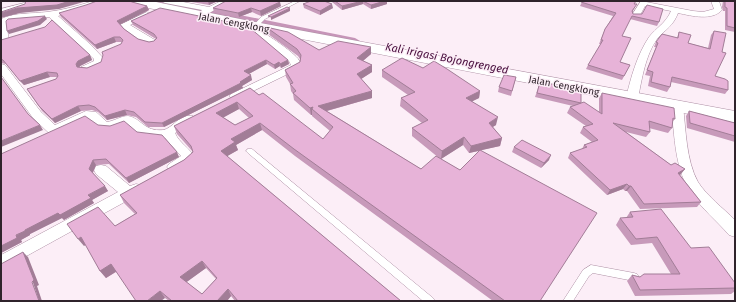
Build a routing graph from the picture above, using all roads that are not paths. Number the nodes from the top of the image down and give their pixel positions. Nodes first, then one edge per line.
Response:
1 (101, 1) edge
2 (227, 1) edge
3 (298, 1) edge
4 (715, 1) edge
5 (152, 3) edge
6 (652, 3) edge
7 (24, 5) edge
8 (676, 11) junction
9 (1, 12) edge
10 (204, 12) junction
11 (636, 14) edge
12 (51, 19) junction
13 (258, 23) junction
14 (5, 40) edge
15 (152, 42) edge
16 (107, 50) edge
17 (95, 54) junction
18 (1, 67) edge
19 (85, 69) edge
20 (34, 87) edge
21 (21, 92) junction
22 (633, 93) junction
23 (225, 101) edge
24 (677, 106) junction
25 (198, 115) edge
26 (735, 117) edge
27 (54, 131) junction
28 (169, 133) junction
29 (41, 137) edge
30 (250, 151) dead end
31 (101, 170) dead end
32 (162, 174) edge
33 (149, 182) edge
34 (129, 193) junction
35 (735, 230) edge
36 (1, 263) edge
37 (634, 277) edge
38 (430, 301) edge
39 (568, 301) edge

1 - 12 street
2 - 10 street
3 - 13 lane
4 - 8 street
5 - 10 main road, Jalan Cengklong
5 - 15 street
6 - 8 street
6 - 11 street
7 - 9 street
8 - 22 street
10 - 13 main road, Jalan Cengklong
12 - 14 street
12 - 17 street
13 - 22 main road, Jalan Cengklong
13 - 23 street
16 - 17 street
17 - 19 street
18 - 21 street
20 - 21 street
21 - 27 street
22 - 24 main road, Jalan Cengklong
24 - 26 main road, Jalan Cengklong
24 - 35 street
25 - 28 street
27 - 28 street
27 - 29 street
28 - 32 street
30 - 38 lane
31 - 34 street
33 - 34 street
34 - 36 street
37 - 39 lane

